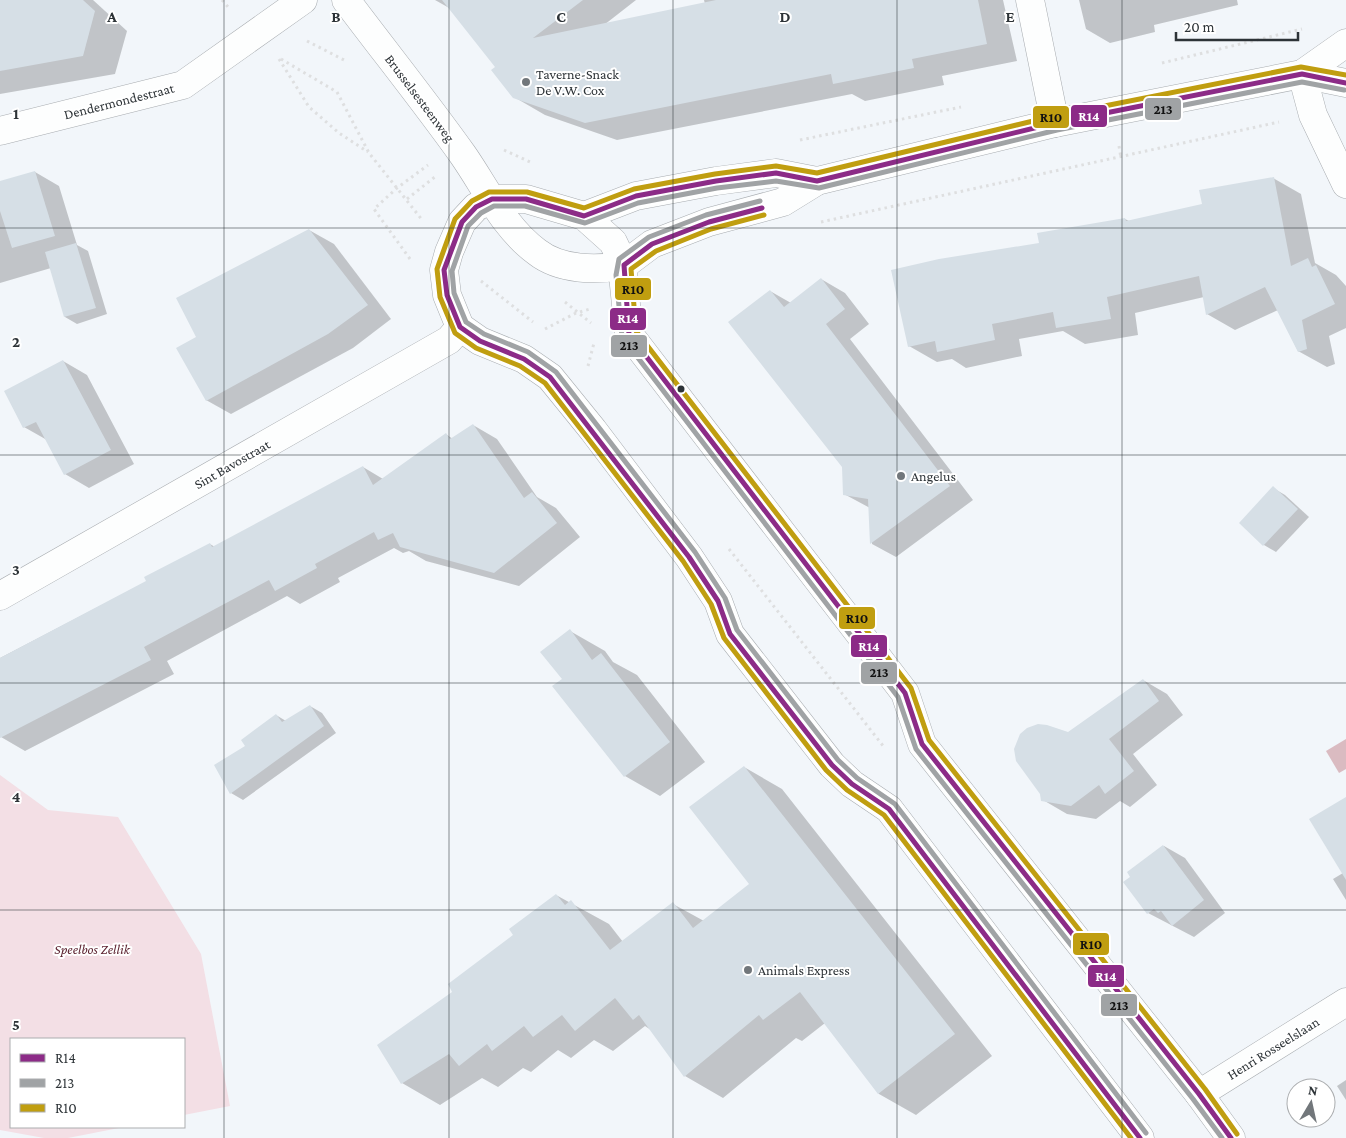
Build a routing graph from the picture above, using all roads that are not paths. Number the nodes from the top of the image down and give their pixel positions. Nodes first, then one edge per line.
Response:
1 (303, 0) edge
2 (346, 0) edge
3 (1030, 0) edge
4 (1346, 43) edge
5 (1302, 74) junction
6 (1346, 83) edge
7 (1055, 123) junction
8 (0, 131) edge
9 (817, 181) junction
10 (1346, 184) edge
11 (492, 199) junction
12 (584, 216) junction
13 (624, 265) junction
14 (460, 327) junction
15 (0, 596) edge
16 (1346, 1002) edge
17 (1199, 1094) junction
18 (1133, 1136) edge
19 (1232, 1138) edge

1 - 8 street, Dendermondestraat
2 - 11 street, Brusselsesteenweg
3 - 7 street
4 - 5 street
5 - 6 street
5 - 7 street
5 - 10 street
7 - 9 street
9 - 12 street
9 - 13 street
11 - 12 street
11 - 13 street, Brusselsesteenweg
11 - 14 street
12 - 13 street
13 - 17 street
14 - 15 street, Sint Bavostraat
14 - 18 street
16 - 17 street, Henri Rosseelslaan
17 - 19 street

